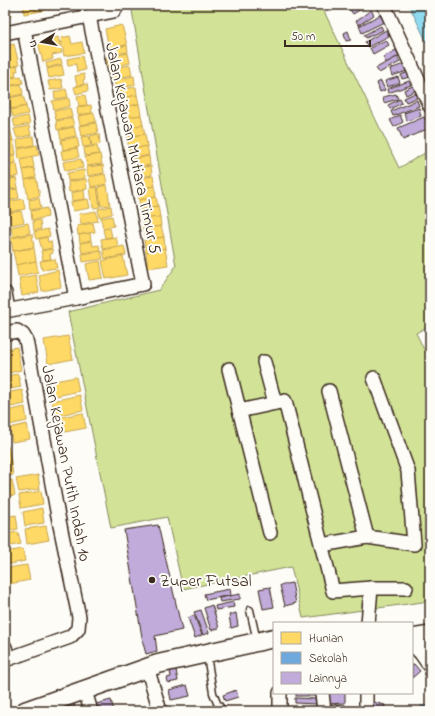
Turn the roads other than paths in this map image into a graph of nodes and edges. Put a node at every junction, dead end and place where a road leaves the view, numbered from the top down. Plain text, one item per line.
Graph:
1 (384, 5) edge
2 (116, 8) edge
3 (89, 16) junction
4 (24, 29) junction
5 (5, 33) edge
6 (430, 106) edge
7 (5, 293) edge
8 (76, 298) junction
9 (7, 310) edge
10 (5, 333) edge
11 (264, 362) dead end
12 (229, 369) dead end
13 (374, 378) dead end
14 (329, 391) dead end
15 (275, 403) junction
16 (239, 411) junction
17 (270, 532) dead end
18 (367, 537) junction
19 (322, 545) junction
20 (371, 588) junction
21 (406, 588) dead end
22 (250, 610) dead end
23 (368, 622) edge
24 (423, 636) edge
25 (266, 640) edge
26 (206, 653) junction
27 (6, 656) edge
28 (430, 662) edge
29 (148, 668) junction
30 (85, 690) junction
31 (280, 694) edge
32 (322, 694) edge
33 (366, 694) edge
34 (25, 711) edge
35 (92, 711) edge
36 (160, 711) edge
37 (223, 711) edge
38 (280, 711) edge
39 (324, 711) edge
40 (366, 711) edge

1 - 6 street
2 - 3 street
3 - 4 street
3 - 8 street, Jalan Kejawan Mutiara Timur 5
4 - 5 street
4 - 8 street
7 - 9 street
8 - 9 street
10 - 27 street, Jalan Kejawan Putih Indah 10
11 - 15 street
12 - 16 street
13 - 18 street
14 - 18 street
15 - 16 street
15 - 19 street
16 - 17 street
18 - 19 street
19 - 20 street
20 - 21 street
20 - 23 street
22 - 25 lane
24 - 28 street
25 - 26 street
26 - 29 street
26 - 37 lane
29 - 30 street
29 - 36 street
30 - 34 street
30 - 35 street
31 - 38 street
32 - 39 street
33 - 40 street

